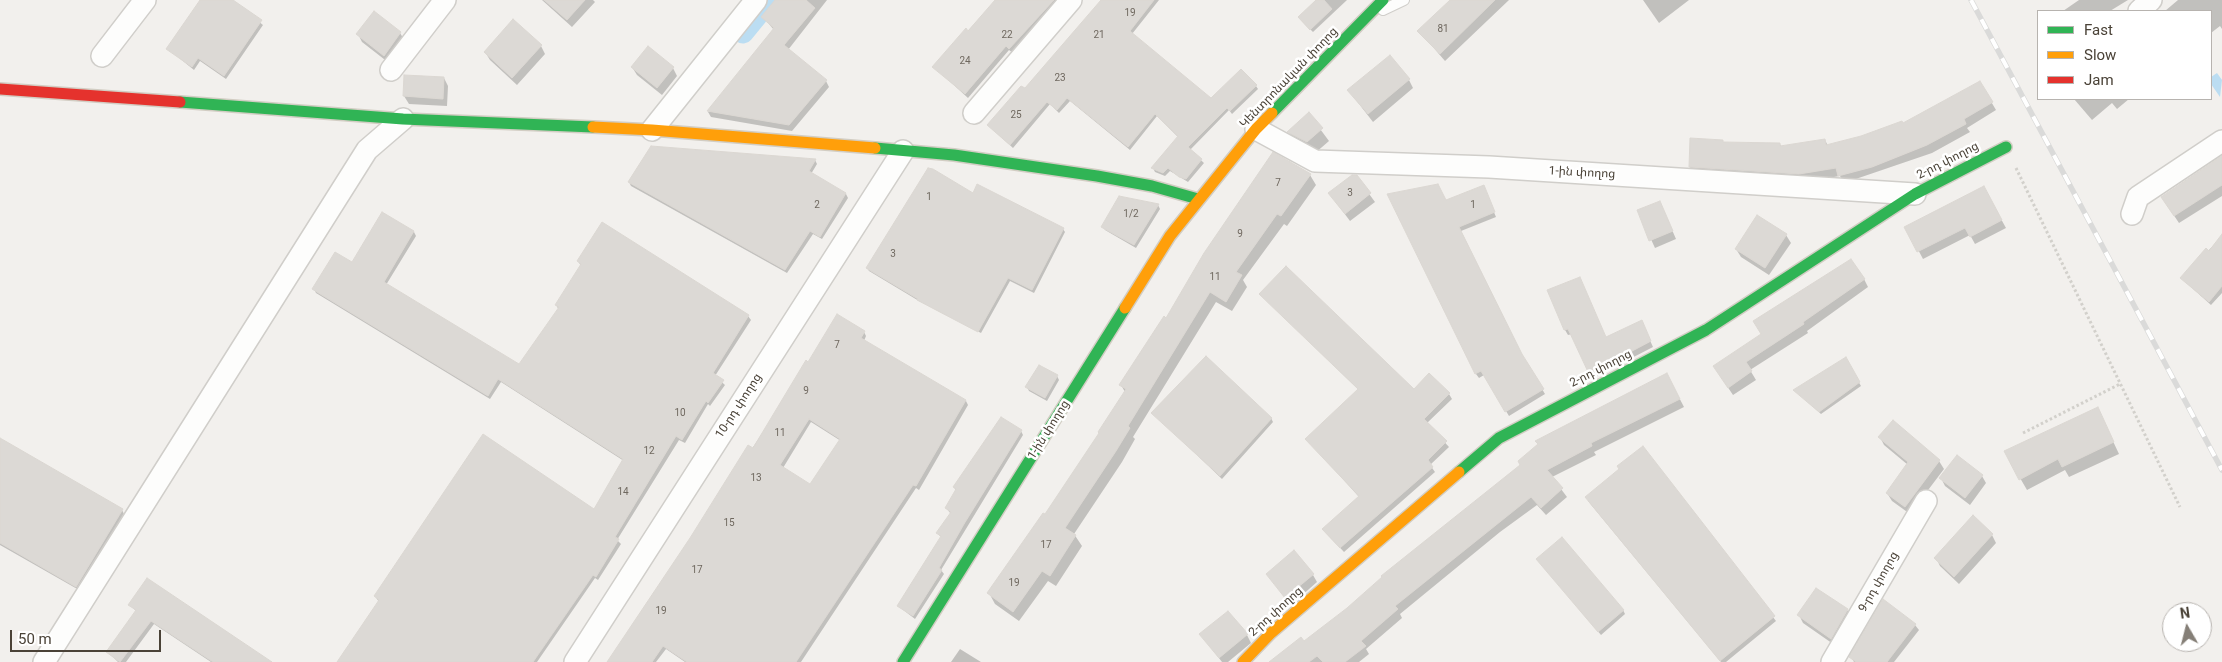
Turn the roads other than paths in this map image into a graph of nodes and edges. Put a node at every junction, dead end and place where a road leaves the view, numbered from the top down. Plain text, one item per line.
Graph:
1 (146, 0) edge
2 (445, 0) edge
3 (756, 0) edge
4 (1072, 0) edge
5 (1382, 0) edge
6 (1404, 0) edge
7 (2152, 0) edge
8 (2140, 10) edge
9 (1364, 18) junction
10 (102, 56) dead end
11 (391, 70) dead end
12 (0, 89) edge
13 (974, 113) dead end
14 (403, 118) junction
15 (1256, 129) junction
16 (652, 130) junction
17 (2222, 141) edge
18 (2006, 147) road end
19 (903, 151) junction
20 (1915, 194) junction
21 (1198, 200) junction
22 (2132, 214) dead end
23 (1926, 501) dead end
24 (44, 662) edge
25 (575, 662) edge
26 (903, 662) edge
27 (1243, 662) edge
28 (1832, 662) edge

1 - 10 street
2 - 11 street
3 - 16 street
4 - 13 street
5 - 9 street, Կենտրոնական փողոց
6 - 9 lane
7 - 8 street
9 - 15 street, Կենտրոնական փողոց
12 - 14 street
14 - 16 street
14 - 24 street
15 - 20 street, 1-ին փողոց
15 - 21 street, Կենտրոնական փողոց
16 - 19 street
17 - 22 street
18 - 20 street, 2-րդ փողոց
19 - 21 street
19 - 25 street, 10-րդ փողոց
20 - 27 street, 2-րդ փողոց
21 - 26 street, 1-ին փողոց
23 - 28 street, 9-րդ փողոց

